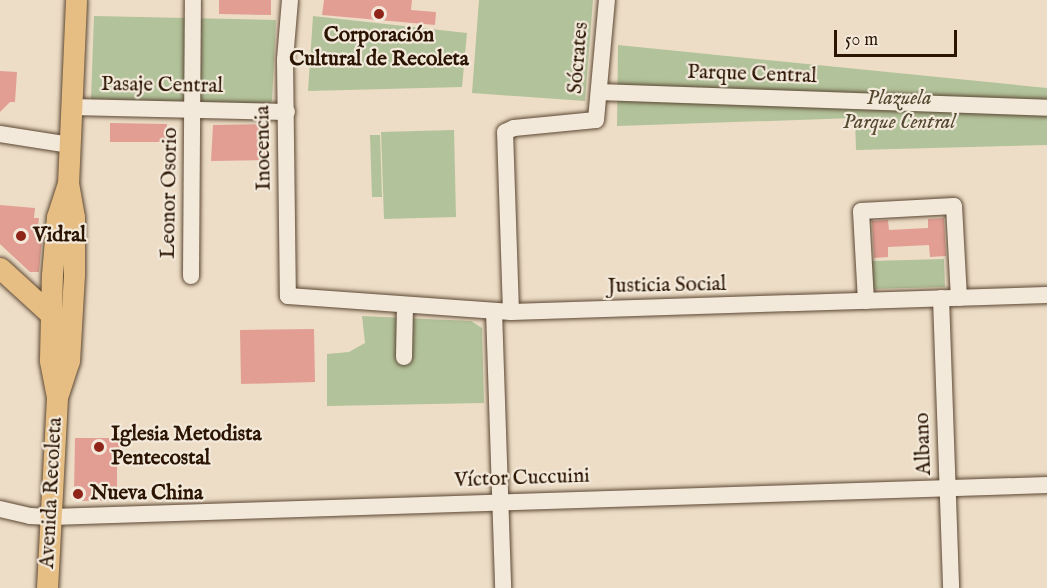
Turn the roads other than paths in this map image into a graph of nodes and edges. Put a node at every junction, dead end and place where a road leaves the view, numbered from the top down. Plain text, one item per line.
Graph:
1 (76, 0) edge
2 (193, 0) edge
3 (290, 0) edge
4 (607, 0) edge
5 (598, 92) junction
6 (71, 106) junction
7 (1047, 108) edge
8 (194, 110) junction
9 (287, 112) junction
10 (0, 134) edge
11 (70, 145) junction
12 (68, 184) junction
13 (0, 268) edge
14 (191, 276) dead end
15 (1047, 295) edge
16 (288, 296) joint
17 (941, 298) junction
18 (959, 298) junction
19 (866, 301) junction
20 (405, 305) junction
21 (494, 311) junction
22 (511, 312) junction
23 (51, 314) junction
24 (71, 333) junction
25 (404, 357) dead end
26 (57, 398) junction
27 (1047, 485) edge
28 (948, 488) junction
29 (500, 502) junction
30 (0, 509) edge
31 (51, 517) junction
32 (47, 588) edge
33 (503, 588) edge
34 (951, 588) edge

1 - 6 main road, Avenida Recoleta
2 - 8 street, Leonor Osorio
3 - 9 street, Inocencia
4 - 5 street, Sócrates
5 - 7 street, Parque Central
5 - 22 street, Sócrates
6 - 8 street, Pasaje Central
6 - 11 main road, Avenida Recoleta
8 - 9 street, Pasaje Central
8 - 14 street, Leonor Osorio
9 - 16 street, Inocencia
10 - 11 street
11 - 12 main road, Avenida Recoleta
12 - 23 main road, Avenida Recoleta
12 - 24 main road, Avenida Recoleta
13 - 23 main road
15 - 18 street, Justicia Social
16 - 20 street, Justicia Social
17 - 18 street, Justicia Social
17 - 19 street, Justicia Social
17 - 28 street, Albano
18 - 19 street
19 - 22 street, Justicia Social
20 - 21 street, Justicia Social
20 - 25 street
21 - 22 street, Justicia Social
21 - 29 street
23 - 24 main road
23 - 26 main road, Avenida Recoleta
24 - 26 main road, Avenida Recoleta
26 - 31 main road, Avenida Recoleta
27 - 28 street, Víctor Cuccuini
28 - 29 street, Víctor Cuccuini
28 - 34 street, Albano
29 - 31 street, Víctor Cuccuini
29 - 33 street
30 - 31 street, Víctor Cuccuini
31 - 32 main road, Avenida Recoleta

